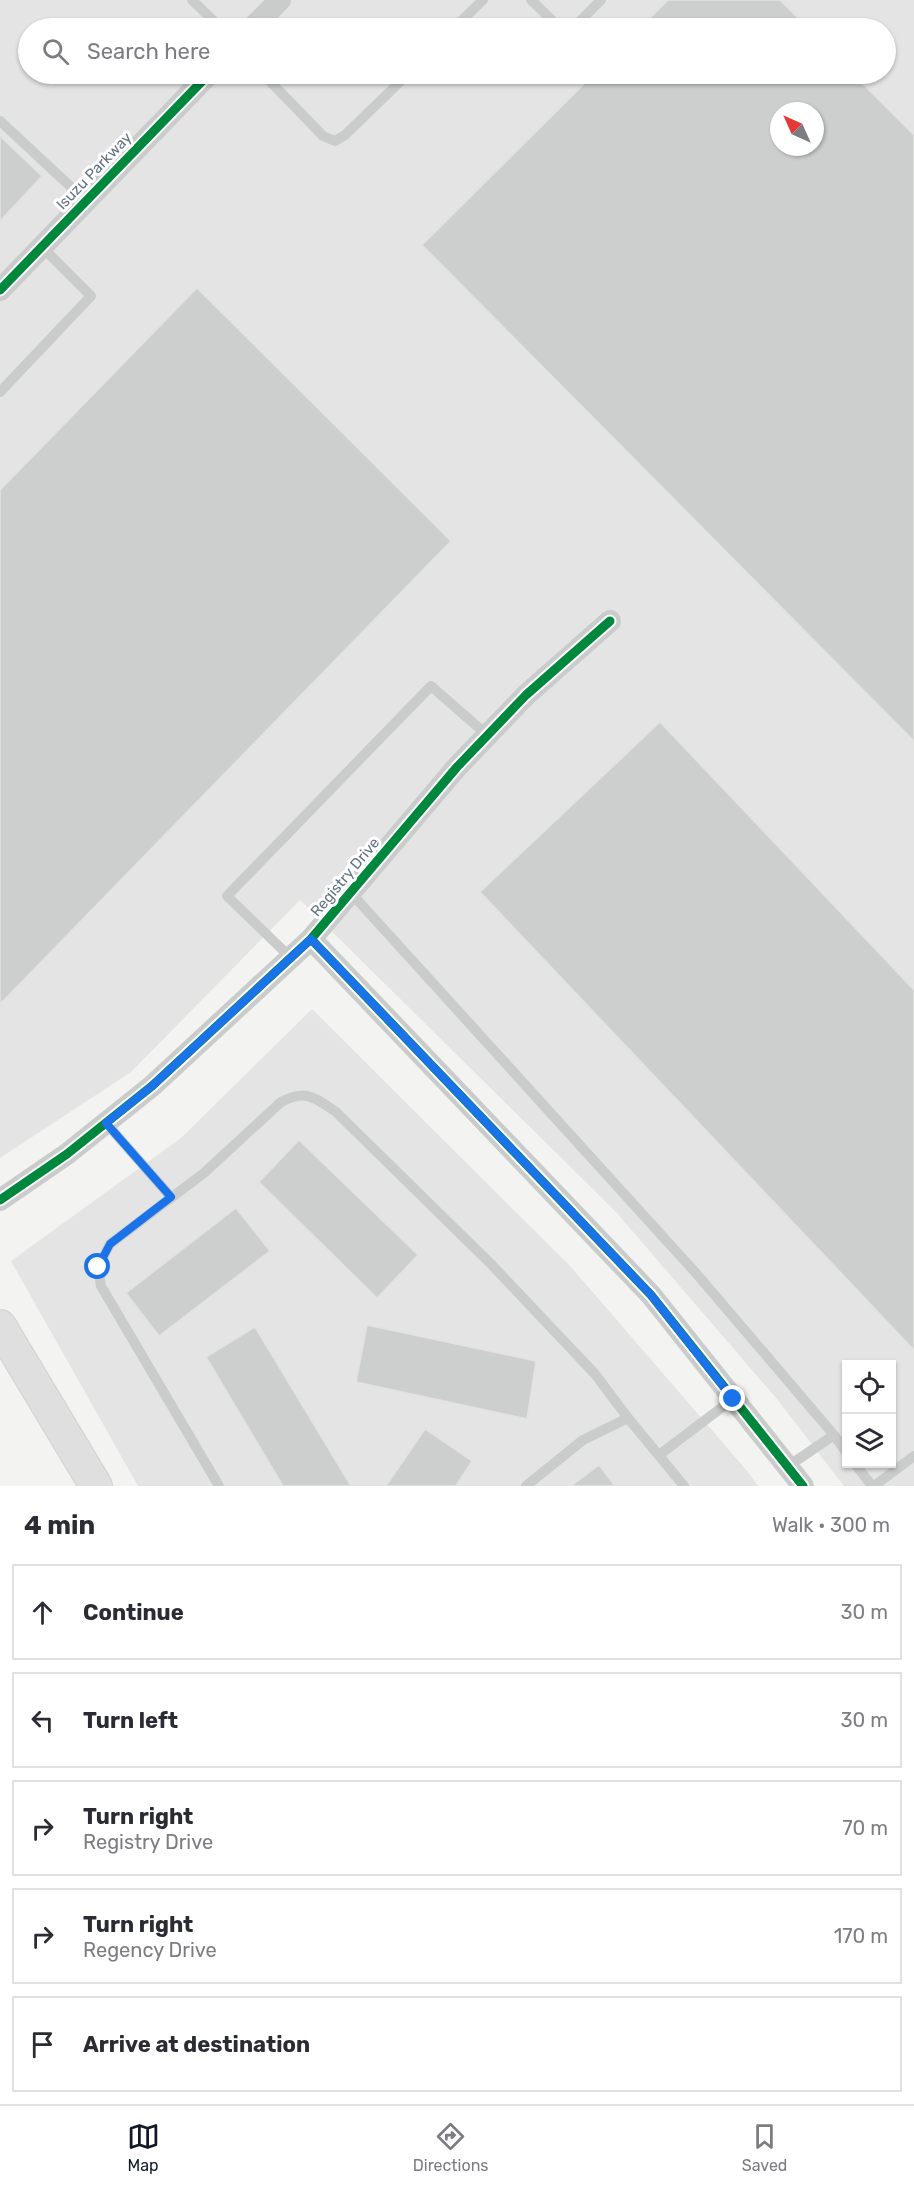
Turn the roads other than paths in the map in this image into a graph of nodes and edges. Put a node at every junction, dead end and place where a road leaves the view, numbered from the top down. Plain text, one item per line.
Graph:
1 (192, 0) edge
2 (280, 0) edge
3 (483, 0) edge
4 (531, 0) edge
5 (601, 0) edge
6 (211, 18) edge
7 (262, 18) edge
8 (464, 18) edge
9 (550, 18) edge
10 (583, 18) edge
11 (199, 84) edge
12 (273, 84) edge
13 (398, 84) edge
14 (0, 121) edge
15 (86, 201) junction
16 (42, 247) junction
17 (0, 290) edge
18 (0, 392) edge
19 (610, 621) dead end
20 (487, 735) junction
21 (351, 892) junction
22 (311, 939) junction
23 (291, 958) junction
24 (106, 1123) junction
25 (171, 1197) junction
26 (0, 1200) edge
27 (0, 1326) edge
28 (733, 1399) junction
29 (628, 1418) junction
30 (834, 1435) junction
31 (842, 1446) edge
32 (659, 1455) junction
33 (914, 1456) edge
34 (787, 1467) junction
35 (858, 1468) edge
36 (96, 1486) edge
37 (219, 1486) edge
38 (526, 1486) edge
39 (684, 1486) edge
40 (803, 1486) edge
41 (873, 1486) edge

1 - 6 lane
2 - 7 street
3 - 8 lane
4 - 9 lane
5 - 10 lane
11 - 15 street, Isuzu Parkway
12 - 13 lane
14 - 15 lane
15 - 16 street, Isuzu Parkway
16 - 17 street, Isuzu Parkway
16 - 18 lane
19 - 20 street, Registry Drive
20 - 21 street, Registry Drive
20 - 23 lane
21 - 22 street, Registry Drive
21 - 30 lane
22 - 23 street, Registry Drive
22 - 28 street
23 - 24 street, Registry Drive
24 - 25 lane
24 - 26 street, Registry Drive
25 - 29 lane
25 - 37 lane
27 - 36 main road
28 - 32 lane
28 - 34 street
29 - 32 lane
29 - 38 lane
30 - 31 lane
30 - 34 lane
32 - 39 lane
33 - 41 lane
34 - 40 street
35 - 41 lane

